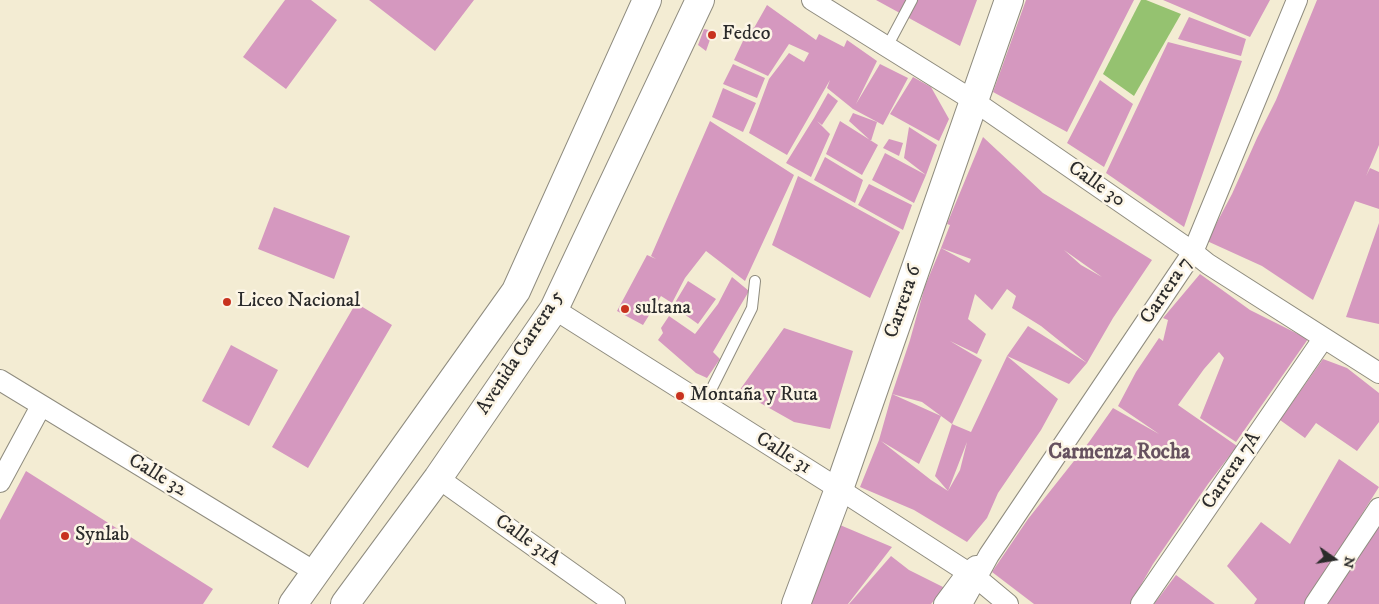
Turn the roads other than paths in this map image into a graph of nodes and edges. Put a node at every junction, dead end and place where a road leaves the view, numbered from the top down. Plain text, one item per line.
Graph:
1 (647, 0) edge
2 (700, 0) edge
3 (812, 0) edge
4 (912, 0) edge
5 (1010, 0) edge
6 (1297, 0) edge
7 (887, 47) junction
8 (974, 101) junction
9 (1193, 252) junction
10 (755, 282) dead end
11 (554, 309) junction
12 (1323, 339) junction
13 (1379, 374) edge
14 (0, 380) edge
15 (704, 404) junction
16 (41, 406) junction
17 (438, 478) junction
18 (0, 482) edge
19 (839, 488) junction
20 (1379, 508) edge
21 (315, 572) junction
22 (972, 576) junction
23 (293, 604) edge
24 (345, 604) edge
25 (615, 604) edge
26 (796, 604) edge
27 (944, 604) edge
28 (962, 604) edge
29 (1008, 604) edge
30 (1141, 604) edge
31 (1315, 604) edge

1 - 21 main road, Avenida Carrera 5
2 - 11 main road, Avenida Carrera 5
3 - 7 street, Calle 30
4 - 7 lane
5 - 8 main road, Carrera 6
6 - 9 street, Carrera 7
7 - 8 street, Calle 30
8 - 9 street, Calle 30
8 - 19 main road, Carrera 6
9 - 12 street, Calle 30
9 - 22 street, Carrera 7
10 - 15 lane
11 - 15 street, Calle 31
11 - 17 main road, Avenida Carrera 5
12 - 13 street, Calle 30
12 - 30 street, Carrera 7A
14 - 16 street, Calle 32
15 - 19 street, Calle 31
16 - 18 street
16 - 21 street, Calle 32
17 - 24 main road, Avenida Carrera 5
17 - 25 street, Calle 31A
19 - 22 street, Calle 31
19 - 26 main road, Carrera 6
20 - 31 street
21 - 23 main road, Avenida Carrera 5
22 - 27 street, Carrera 7
22 - 28 street, Carrera 7
22 - 29 street, Calle 31

